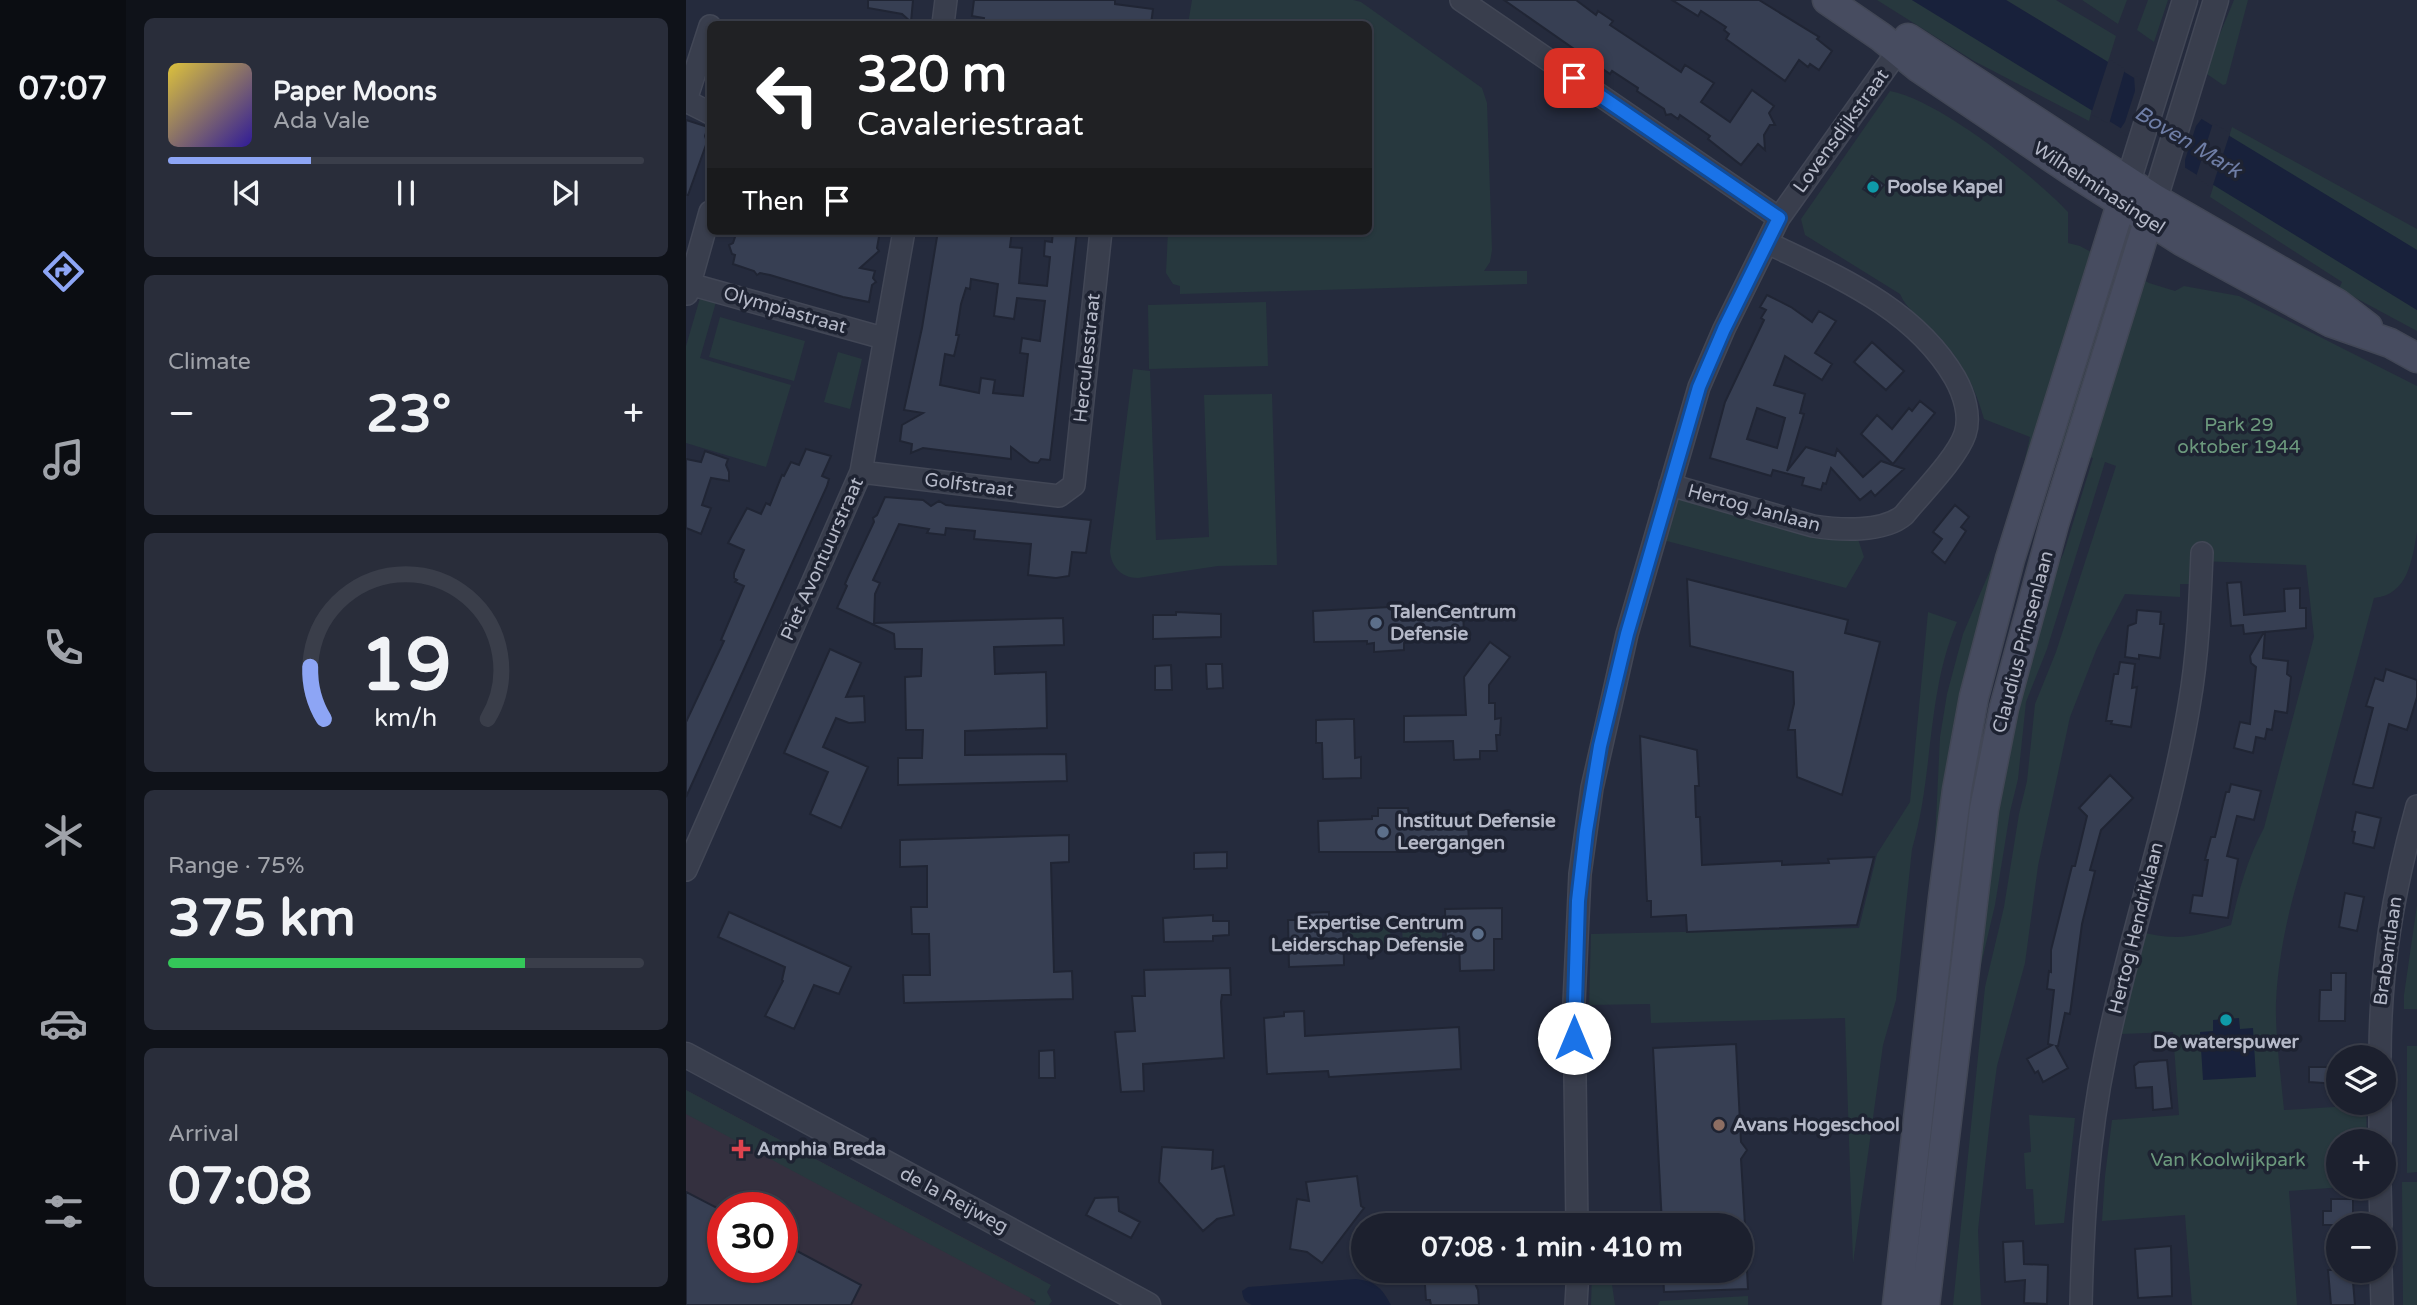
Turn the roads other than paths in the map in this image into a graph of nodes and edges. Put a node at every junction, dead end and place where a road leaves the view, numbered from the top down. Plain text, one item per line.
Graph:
1 (946, 0) edge
2 (1461, 0) edge
3 (1827, 0) edge
4 (1849, 0) edge
5 (2185, 0) edge
6 (2216, 0) edge
7 (943, 21) edge
8 (707, 46) edge
9 (1898, 51) junction
10 (686, 101) edge
11 (707, 112) edge
12 (2125, 192) junction
13 (2152, 209) junction
14 (1779, 218) junction
15 (707, 222) edge
16 (903, 235) edge
17 (1101, 235) edge
18 (1768, 243) junction
19 (687, 287) edge
20 (883, 338) junction
21 (2417, 358) edge
22 (861, 472) junction
23 (1074, 485) joint
24 (1670, 485) junction
25 (2202, 553) dead end
26 (2417, 806) edge
27 (686, 870) edge
28 (2380, 1045) edge
29 (686, 1055) edge
30 (1577, 1213) edge
31 (1577, 1283) edge
32 (2381, 1283) edge
33 (1148, 1305) edge
34 (1576, 1305) edge
35 (1897, 1305) edge
36 (1925, 1305) edge
37 (2081, 1305) edge
38 (2382, 1305) edge

1 - 7 street
2 - 14 street
3 - 9 main road, Wilhelminasingel
4 - 12 main road, Wilhelminasingel
5 - 12 street, Claudius Prinsenlaan
6 - 13 street, Claudius Prinsenlaan
8 - 10 street
9 - 12 main road, Wilhelminasingel
9 - 14 street, Lovensdijkstraat
10 - 11 street
12 - 13 main road, Wilhelminasingel
12 - 35 main road, Claudius Prinsenlaan
13 - 21 main road, Wilhelminasingel
13 - 36 main road, Claudius Prinsenlaan
14 - 18 street, Lovensdijkstraat
15 - 19 street
16 - 20 street, Piet Avontuurstraat
17 - 23 street, Herculesstraat
18 - 24 street, Lovensdijkstraat
18 - 24 street, Hertog Janlaan
19 - 20 street, Olympiastraat
20 - 22 street, Piet Avontuurstraat
22 - 23 street, Golfstraat
22 - 27 street, Piet Avontuurstraat
24 - 30 street, Lovensdijkstraat
25 - 37 street, Hertog Hendriklaan
26 - 28 street, Brabantlaan
29 - 33 street, de la Reijweg
31 - 34 street
32 - 38 street

